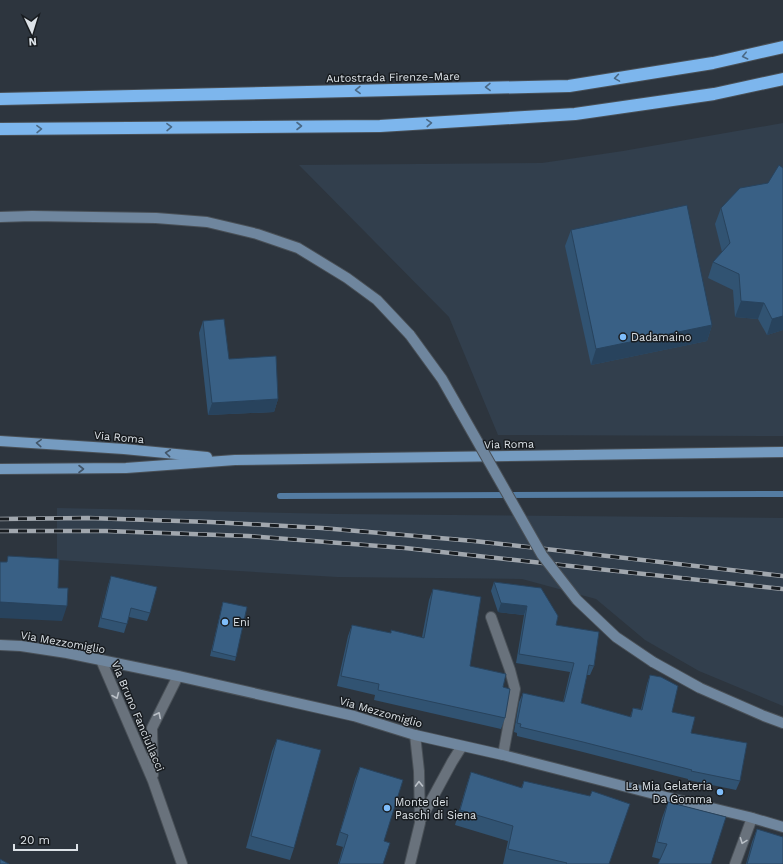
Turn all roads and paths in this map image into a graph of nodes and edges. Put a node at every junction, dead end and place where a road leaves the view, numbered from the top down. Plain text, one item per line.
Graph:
1 (783, 47) edge
2 (783, 78) edge
3 (0, 99) edge
4 (0, 129) edge
5 (0, 213) edge
6 (32, 216) junction
7 (0, 217) edge
8 (0, 441) edge
9 (783, 452) edge
10 (235, 460) junction
11 (0, 469) edge
12 (491, 617) dead end
13 (0, 645) edge
14 (101, 660) junction
15 (178, 676) junction
16 (783, 723) edge
17 (415, 735) junction
18 (462, 746) junction
19 (503, 755) junction
20 (153, 781) junction
21 (752, 818) junction
22 (420, 822) junction
23 (783, 827) edge
24 (182, 864) edge
25 (410, 864) edge
26 (735, 864) edge

1 -> 3 highway, Autostrada Firenze-Mare
4 -> 2 highway
5 - 6 main road
6 - 7 main road
6 - 16 main road, bridge
10 -> 8 main road, Via Roma
9 - 10 main road, Via Roma
11 -> 10 main road, Via Roma
12 - 19 street
13 - 14 main road, Via Mezzomiglio
14 - 15 main road, Via Mezzomiglio
14 -> 20 street, Via Bruno Fanciullacci
15 - 17 main road, Via Mezzomiglio
20 -> 15 street, Via Bruno Fanciullacci
17 - 18 main road, Via Mezzomiglio
22 -> 17 street
18 - 19 main road, Via Mezzomiglio
18 - 22 street
19 - 21 main road, Via Mezzomiglio
20 - 24 street, Via Bruno Fanciullacci
21 - 23 main road, Via Mezzomiglio
21 -> 26 street
22 - 25 street

